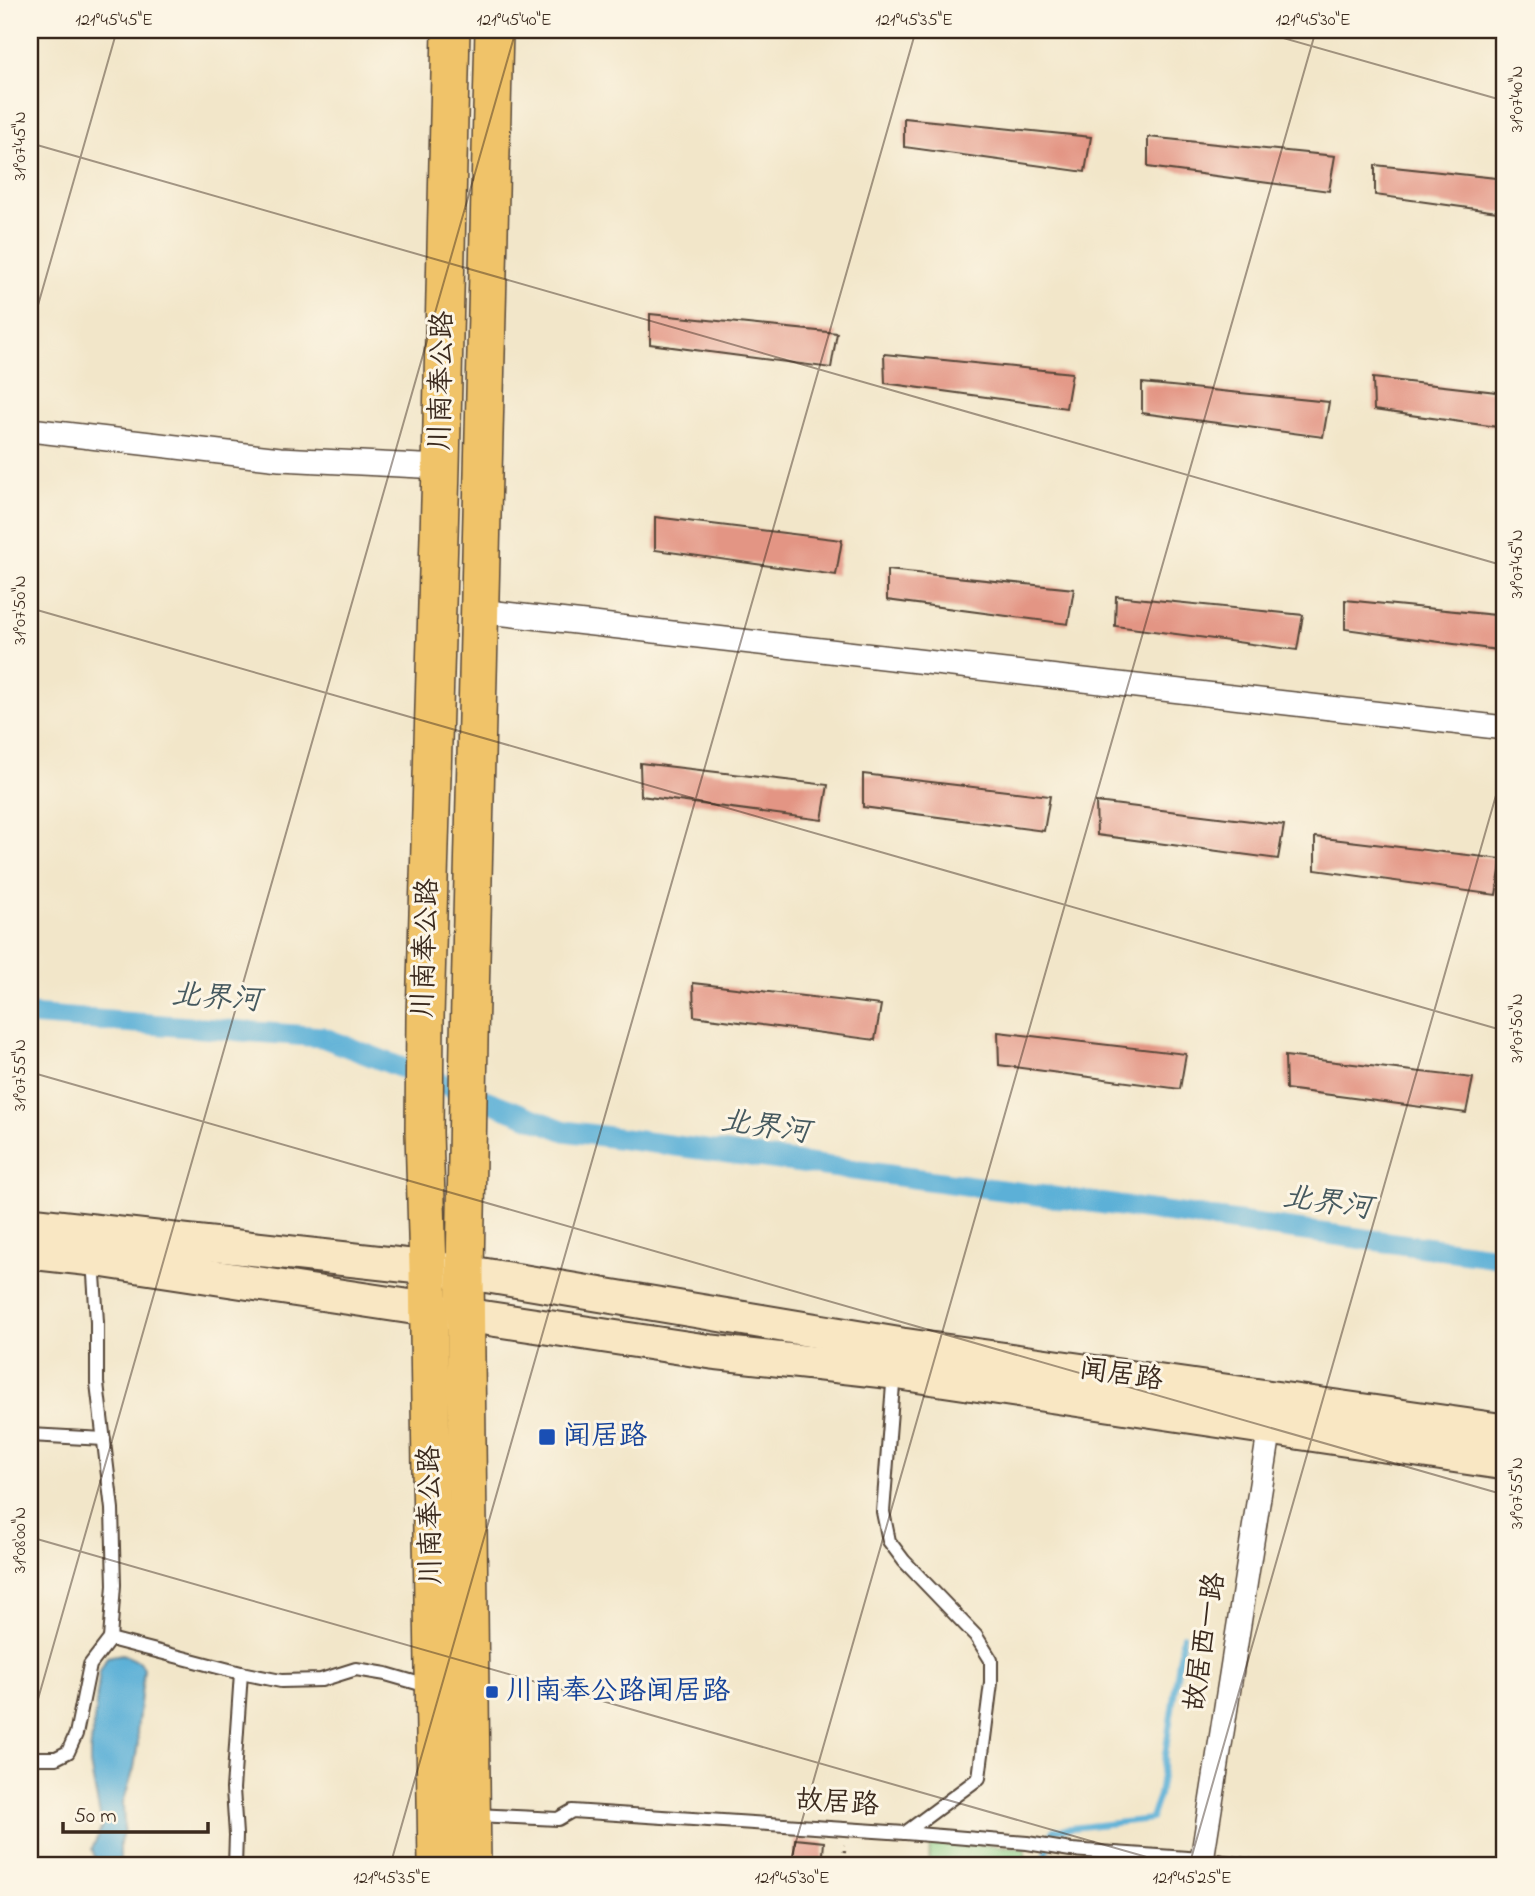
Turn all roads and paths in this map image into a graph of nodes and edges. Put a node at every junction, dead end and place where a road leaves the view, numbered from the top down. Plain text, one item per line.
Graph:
1 (451, 30) edge
2 (494, 30) edge
3 (30, 430) edge
4 (441, 467) junction
5 (479, 611) junction
6 (1505, 728) edge
7 (30, 1224) edge
8 (92, 1245) junction
9 (30, 1252) edge
10 (428, 1269) junction
11 (465, 1272) junction
12 (428, 1308) junction
13 (466, 1316) junction
14 (898, 1358) junction
15 (1270, 1427) junction
16 (1505, 1431) edge
17 (30, 1435) edge
18 (104, 1439) junction
19 (1505, 1463) edge
20 (110, 1639) junction
21 (241, 1673) junction
22 (435, 1688) junction
23 (30, 1758) edge
24 (471, 1815) junction
25 (846, 1829) junction
26 (905, 1833) junction
27 (1201, 1863) edge
28 (235, 1866) edge
29 (437, 1866) edge
30 (472, 1866) edge
31 (843, 1866) edge
32 (1251, 1866) edge

1 - 4 main road, 川南奉公路
2 - 5 main road, 川南奉公路
3 - 4 street
4 - 10 main road, 川南奉公路
5 - 6 street
5 - 11 main road, 川南奉公路
7 - 8 main road, 闻居路
8 - 9 main road
8 - 10 main road, 闻居路
8 - 12 main road
8 - 18 lane
10 - 11 main road, 闻居路
10 - 12 main road, 川南奉公路
11 - 13 main road, 川南奉公路
11 - 14 main road, 闻居路
12 - 13 main road
12 - 22 main road, 川南奉公路
13 - 14 main road
13 - 24 main road, 川南奉公路
14 - 15 main road
14 - 16 main road, 闻居路
14 - 26 lane
15 - 19 main road
15 - 27 street, 故居西一路
17 - 18 lane
18 - 20 lane
20 - 21 lane
20 - 23 lane
21 - 22 lane
21 - 28 lane
22 - 29 main road, 川南奉公路
24 - 25 lane, 故居路
24 - 30 main road, 川南奉公路
25 - 26 lane, 故居路
25 - 31 path
26 - 27 lane, 故居路
27 - 32 lane, 故居路

